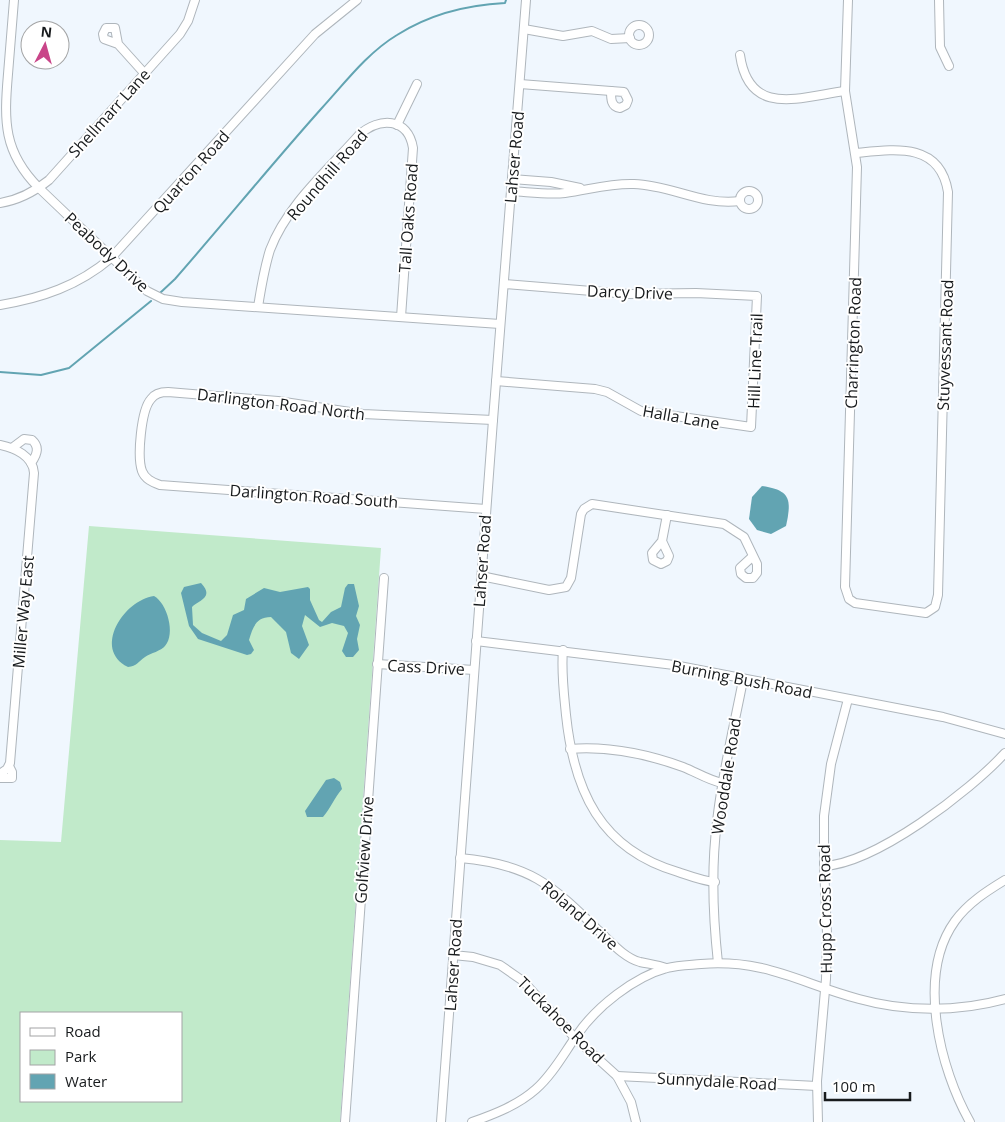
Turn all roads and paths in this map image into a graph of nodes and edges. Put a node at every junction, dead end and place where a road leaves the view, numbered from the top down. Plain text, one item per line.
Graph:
1 (14, 0) edge
2 (195, 0) edge
3 (357, 0) edge
4 (526, 0) edge
5 (848, 0) edge
6 (940, 0) edge
7 (524, 29) junction
8 (630, 38) dead end
9 (118, 44) dead end
10 (740, 55) dead end
11 (949, 66) dead end
12 (145, 74) junction
13 (417, 84) dead end
14 (520, 84) junction
15 (611, 91) dead end
16 (845, 91) junction
17 (397, 125) junction
18 (857, 153) junction
19 (512, 179) junction
20 (39, 188) junction
21 (582, 188) junction
22 (511, 191) junction
23 (740, 201) dead end
24 (0, 203) edge
25 (111, 258) junction
26 (504, 284) junction
27 (757, 296) joint
28 (0, 305) edge
29 (258, 307) junction
30 (401, 317) junction
31 (500, 324) junction
32 (496, 381) junction
33 (493, 420) junction
34 (752, 427) joint
35 (0, 446) edge
36 (12, 448) junction
37 (32, 463) junction
38 (145, 476) joint
39 (486, 509) junction
40 (667, 515) junction
41 (662, 541) dead end
42 (752, 557) dead end
43 (481, 576) junction
44 (384, 578) dead end
45 (933, 610) joint
46 (476, 641) junction
47 (563, 650) junction
48 (377, 664) junction
49 (474, 670) junction
50 (743, 680) junction
51 (848, 699) junction
52 (1005, 734) edge
53 (570, 749) junction
54 (1005, 753) edge
55 (3, 772) edge
56 (722, 783) junction
57 (460, 858) junction
58 (824, 866) junction
59 (1005, 880) edge
60 (715, 882) junction
61 (453, 955) junction
62 (640, 962) junction
63 (718, 963) junction
64 (666, 968) junction
65 (641, 979) junction
66 (825, 987) junction
67 (1005, 999) edge
68 (936, 1008) junction
69 (575, 1038) junction
70 (617, 1076) junction
71 (817, 1086) junction
72 (345, 1122) edge
73 (441, 1122) edge
74 (472, 1122) edge
75 (636, 1122) edge
76 (818, 1122) edge
77 (970, 1122) edge

1 - 20 street, Peabody Drive
2 - 12 street, Shellmarr Lane
3 - 25 street, Quarton Road
4 - 7 street, Lahser Road
5 - 16 street, Charrington Road
6 - 11 street
7 - 8 street
7 - 14 street, Lahser Road
9 - 12 street
10 - 16 street
12 - 20 street, Shellmarr Lane
13 - 17 street
14 - 15 street
14 - 19 street, Lahser Road
16 - 18 street, Charrington Road
17 - 29 street, Roundhill Road
17 - 30 street, Tall Oaks Road
18 - 45 street, Stuyvessant Road
18 - 45 street, Charrington Road
19 - 21 street
19 - 22 street, Lahser Road
20 - 24 street, Shellmarr Lane
20 - 25 street, Peabody Drive
21 - 22 street
21 - 23 street
22 - 26 street, Lahser Road
25 - 28 street, Quarton Road
25 - 29 street, Peabody Drive
26 - 27 street, Darcy Drive
26 - 31 street, Lahser Road
27 - 34 street, Hill Line Trail
29 - 30 street, Peabody Drive
30 - 31 street, Peabody Drive
31 - 32 street, Lahser Road
32 - 33 street, Lahser Road
32 - 34 street, Halla Lane
33 - 38 street, Darlington Road North
33 - 39 street, Lahser Road
35 - 36 street
36 - 37 street
36 - 37 street, Miller Way East
37 - 55 street, Miller Way East
38 - 39 street, Darlington Road South
39 - 43 street, Lahser Road
40 - 41 street
40 - 42 street
40 - 43 street
43 - 46 street, Lahser Road
44 - 48 street, Golfview Drive
46 - 47 street, Burning Bush Road
46 - 49 street, Lahser Road
47 - 50 street, Burning Bush Road
47 - 53 street
48 - 49 street, Cass Drive
48 - 72 street, Golfview Drive
49 - 57 street, Lahser Road
50 - 51 street, Burning Bush Road
50 - 56 street, Wooddale Road
51 - 52 street, Burning Bush Road
51 - 58 street, Hupp Cross Road
53 - 56 street
53 - 60 street
54 - 58 street
56 - 60 street, Wooddale Road
57 - 61 street, Lahser Road
57 - 62 street, Roland Drive
58 - 66 street, Hupp Cross Road
59 - 68 street
60 - 63 street, Wooddale Road
61 - 69 street, Tuckahoe Road
61 - 73 street, Lahser Road
62 - 64 street, Roland Drive
62 - 65 street
63 - 64 street
63 - 66 street
64 - 65 street
65 - 69 street
66 - 68 street
66 - 71 street, Hupp Cross Road
67 - 68 street
68 - 77 street
69 - 70 street, Tuckahoe Road
69 - 74 street
70 - 71 street, Sunnydale Road
70 - 75 street, Tuckahoe Road
71 - 76 street, Hupp Cross Road

